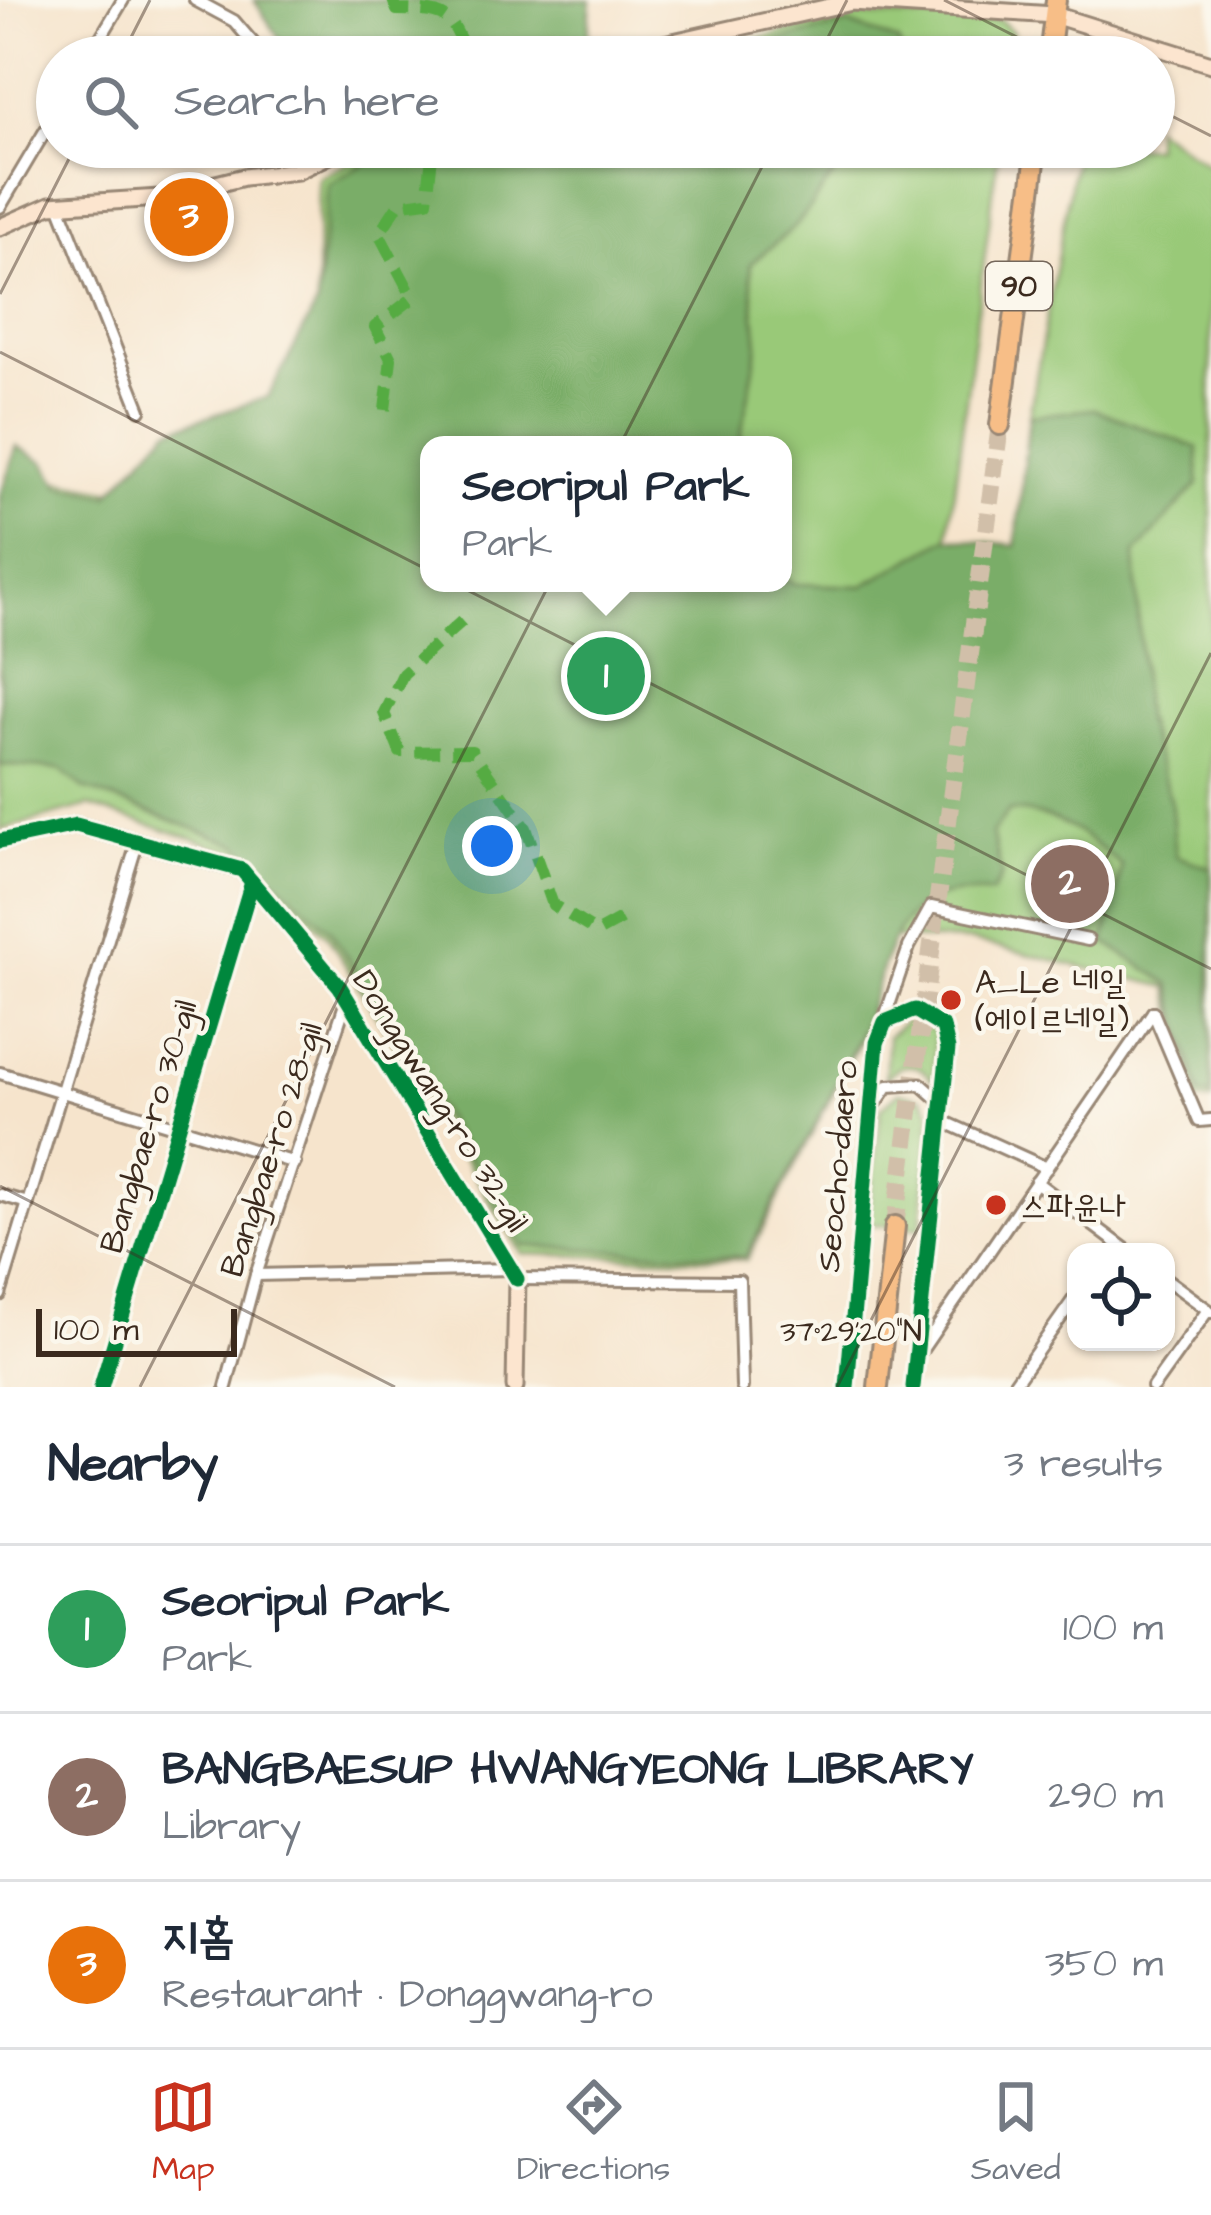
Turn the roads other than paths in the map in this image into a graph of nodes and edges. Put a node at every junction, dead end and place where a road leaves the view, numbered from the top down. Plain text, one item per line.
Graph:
1 (123, 0) edge
2 (195, 0) edge
3 (1055, 8) edge
4 (102, 36) edge
5 (247, 36) edge
6 (700, 36) edge
7 (1133, 36) edge
8 (1175, 51) edge
9 (1211, 64) edge
10 (36, 146) edge
11 (304, 168) edge
12 (1034, 168) edge
13 (59, 205) junction
14 (0, 207) edge
15 (0, 227) edge
16 (140, 410) dead end
17 (1000, 425) tunnel mouth
18 (139, 840) junction
19 (0, 841) edge
20 (252, 882) junction
21 (1088, 940) dead end
22 (347, 998) junction
23 (880, 1032) junction
24 (0, 1073) edge
25 (62, 1092) junction
26 (872, 1114) junction
27 (943, 1120) junction
28 (1211, 1120) edge
29 (177, 1128) junction
30 (296, 1163) junction
31 (1047, 1168) junction
32 (1036, 1182) junction
33 (0, 1195) edge
34 (28, 1203) junction
35 (895, 1226) tunnel mouth
36 (1107, 1243) edge
37 (514, 1274) junction
38 (256, 1275) junction
39 (1175, 1286) edge
40 (0, 1294) edge
41 (1067, 1309) edge
42 (1210, 1311) edge
43 (918, 1356) junction
44 (101, 1387) edge
45 (226, 1387) edge
46 (515, 1387) edge
47 (742, 1387) edge
48 (848, 1387) edge
49 (878, 1387) edge
50 (914, 1387) edge
51 (1012, 1387) edge
52 (1153, 1387) edge

1 - 4 street
2 - 5 street
3 - 6 street
3 - 7 street
8 - 9 street
10 - 14 street
11 - 13 street
12 - 17 main road, 90
13 - 15 street
13 - 16 street
18 - 19 street, Donggwang-ro 32-gil
18 - 20 street, Donggwang-ro 32-gil
18 - 25 street
20 - 22 street, Donggwang-ro 32-gil
20 - 29 street, Bangbae-ro 30-gil
21 - 23 street
22 - 30 street, Bangbae-ro 28-gil
22 - 37 street, Donggwang-ro 32-gil
23 - 26 street, Seocho-daero
23 - 27 street, Seocho-daero
24 - 25 street
25 - 29 street
25 - 34 street
26 - 27 street, Seocho-daero
26 - 48 street, Seocho-daero
27 - 31 street, Seocho-daero
27 - 43 street, Seocho-daero
28 - 31 street
29 - 30 street
29 - 44 street, Bangbae-ro 30-gil
30 - 38 street, Bangbae-ro 28-gil
31 - 32 street
32 - 36 street
32 - 43 street
33 - 34 street
34 - 40 street
35 - 49 main road, Seocho-daero
37 - 38 street
37 - 46 street
37 - 47 street
38 - 45 street, Bangbae-ro 28-gil
39 - 42 street
41 - 51 street
42 - 52 street
43 - 50 street, Seocho-daero

